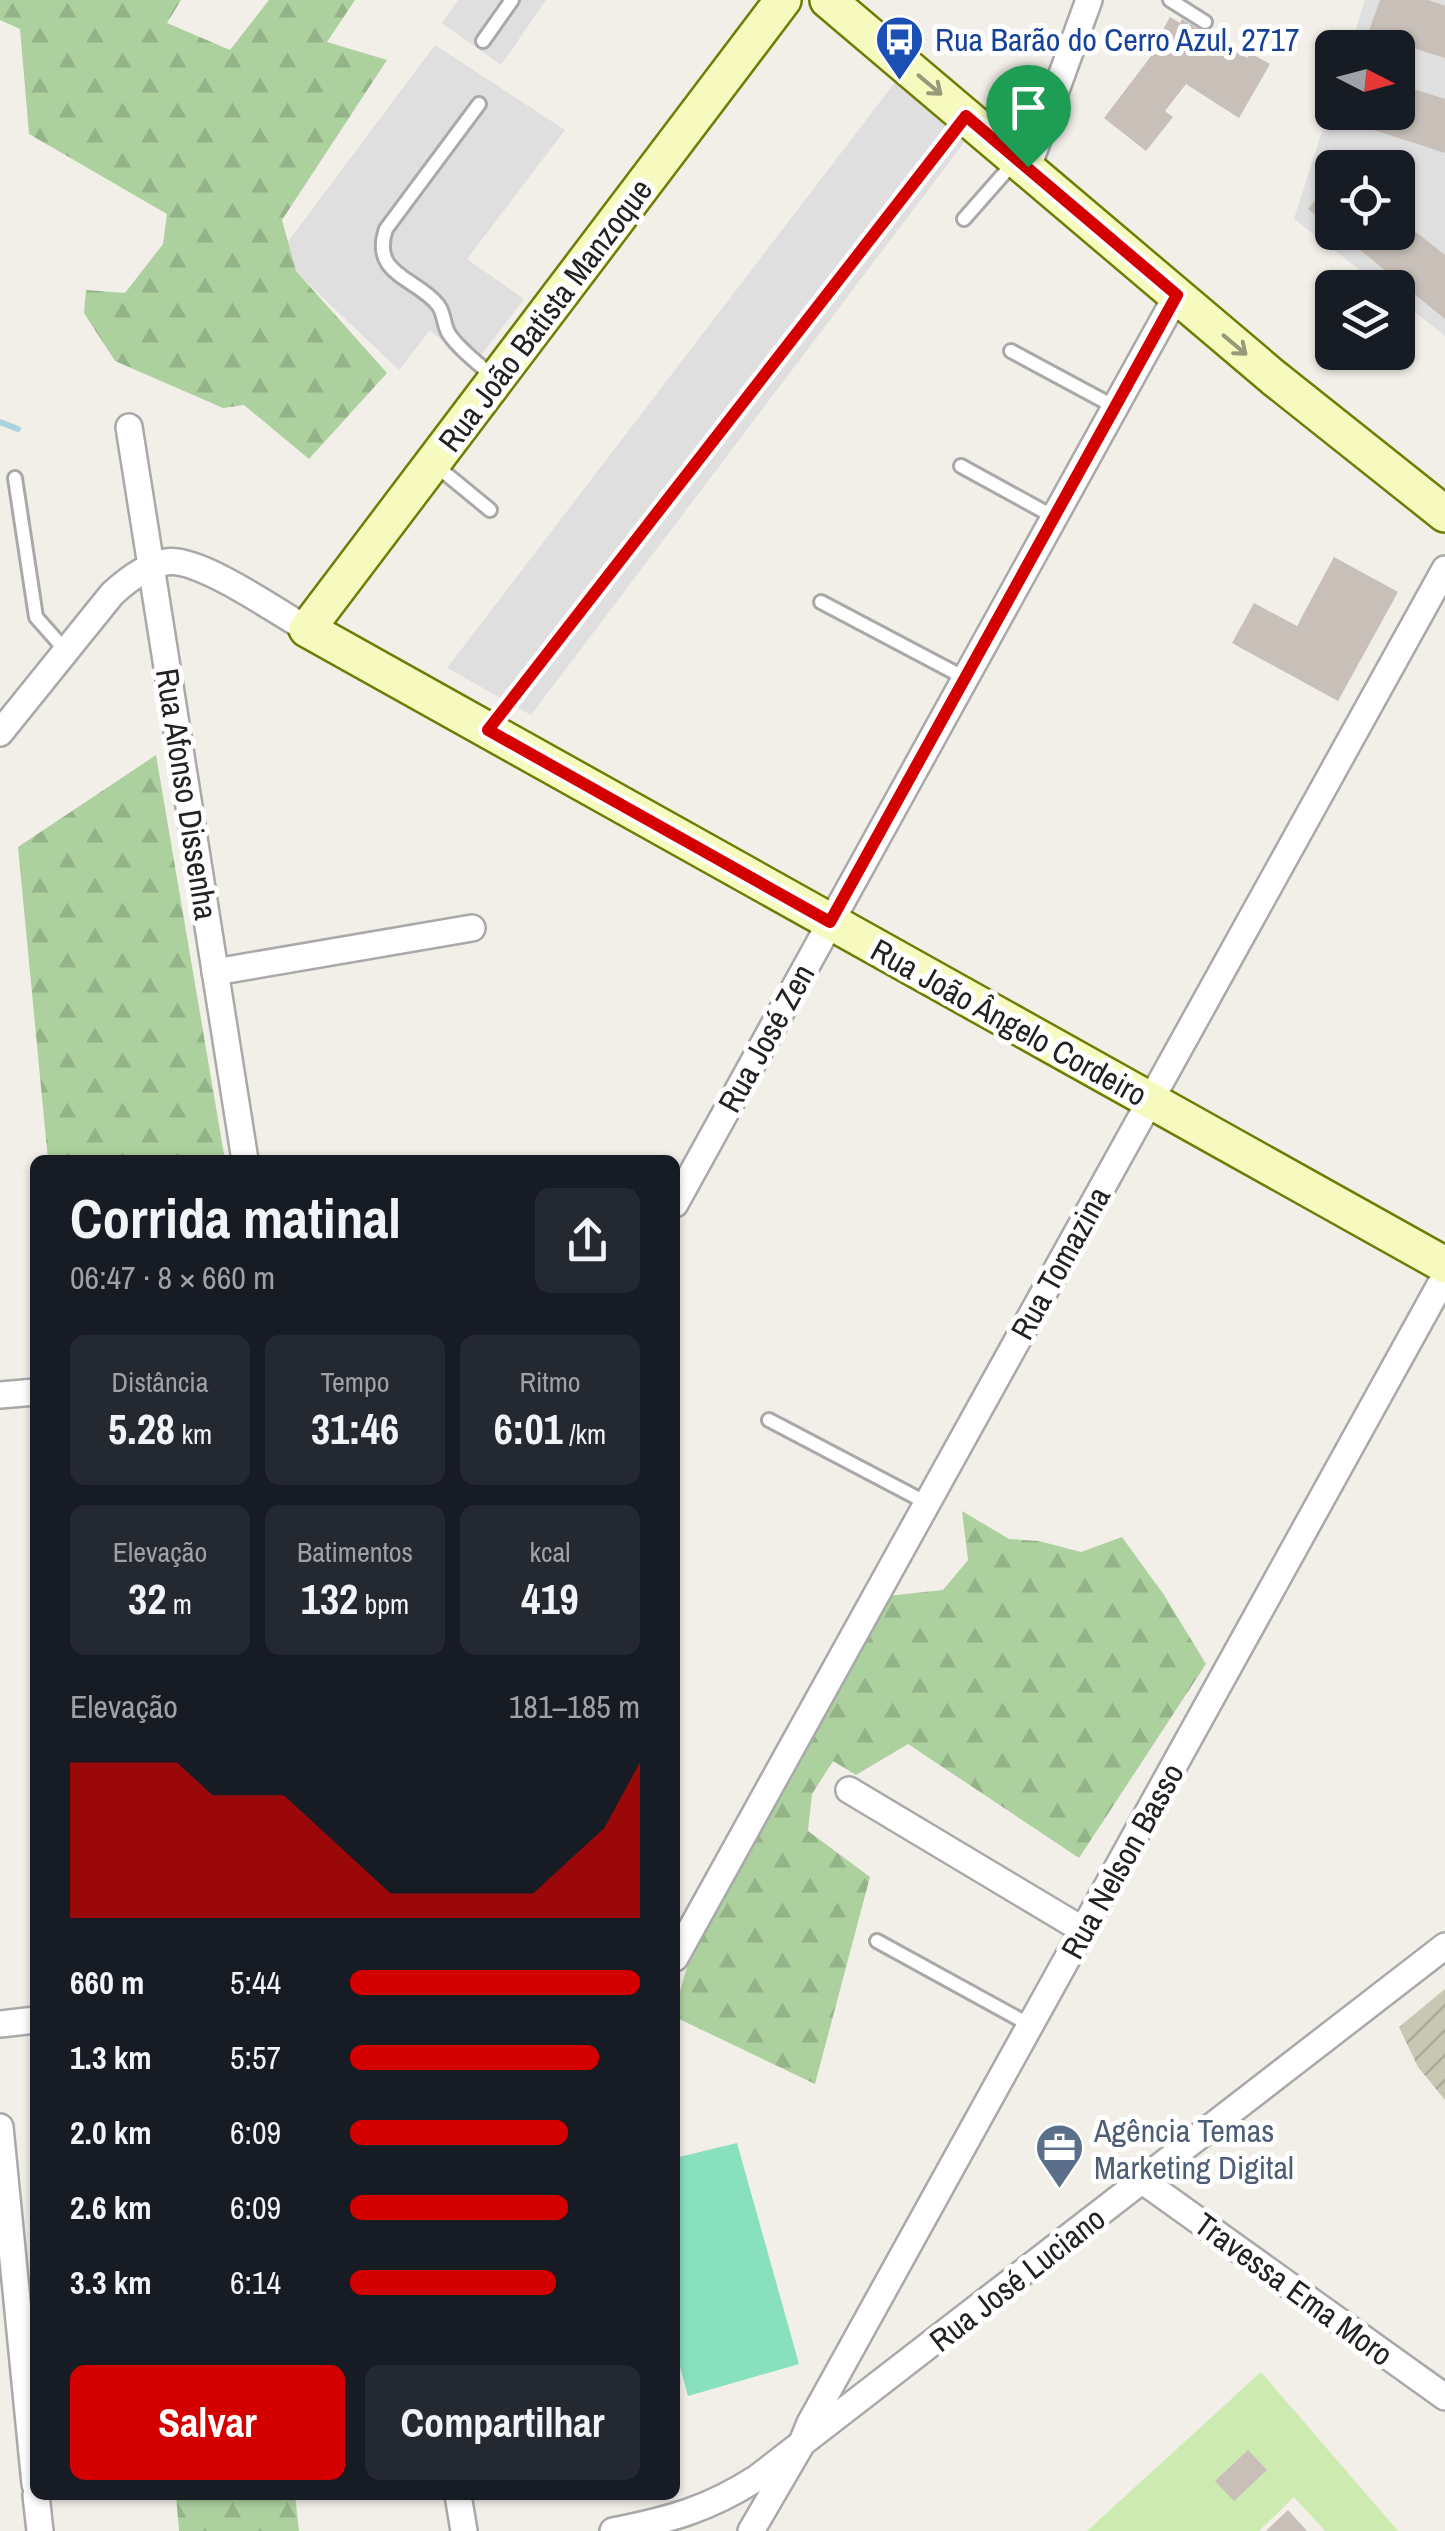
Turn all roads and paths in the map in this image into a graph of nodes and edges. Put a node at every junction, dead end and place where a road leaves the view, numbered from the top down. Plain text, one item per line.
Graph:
1 (512, 0) edge
2 (783, 0) edge
3 (828, 0) edge
4 (1089, 0) edge
5 (1170, 0) edge
6 (1206, 22) dead end
7 (483, 42) dead end
8 (479, 104) dead end
9 (966, 116) junction
10 (1023, 162) junction
11 (964, 220) dead end
12 (1177, 295) junction
13 (1011, 351) dead end
14 (496, 380) junction
15 (1115, 408) junction
16 (129, 427) dead end
17 (433, 463) junction
18 (960, 466) dead end
19 (15, 478) dead end
20 (490, 510) dead end
21 (1445, 514) edge
22 (1054, 518) junction
23 (150, 567) junction
24 (1445, 569) edge
25 (821, 602) dead end
26 (307, 630) junction
27 (66, 651) junction
28 (965, 678) junction
29 (488, 730) junction
30 (0, 733) edge
31 (830, 922) junction
32 (472, 928) dead end
33 (215, 972) junction
34 (1150, 1100) junction
35 (244, 1155) edge
36 (680, 1195) edge
37 (1445, 1265) edge
38 (1445, 1276) edge
39 (30, 1392) edge
40 (0, 1395) edge
41 (769, 1420) dead end
42 (927, 1503) junction
43 (849, 1790) dead end
44 (1083, 1930) junction
45 (877, 1941) dead end
46 (1445, 1946) edge
47 (680, 1949) edge
48 (30, 2021) edge
49 (0, 2024) edge
50 (1030, 2025) junction
51 (0, 2127) edge
52 (1143, 2181) junction
53 (1445, 2396) edge
54 (30, 2433) edge
55 (800, 2447) junction
56 (37, 2500) edge
57 (459, 2500) edge
58 (40, 2531) edge
59 (464, 2531) edge
60 (613, 2531) edge
61 (751, 2531) edge

1 - 7 lane
2 - 14 street, Rua João Batista Manzoque
3 -> 9 street
4 - 10 street
5 - 6 lane
8 - 14 lane
9 - 10 street
9 - 29 lane
10 - 11 lane
10 - 12 street
12 - 15 street, Rua José Zen
12 -> 21 street
13 - 15 lane
14 - 17 street, Rua João Batista Manzoque
15 - 22 street, Rua José Zen
16 - 23 street, Rua Afonso Dissenha
17 - 20 lane
17 - 26 street, Rua João Batista Manzoque
18 - 22 lane
19 - 27 lane
22 - 28 street, Rua José Zen
23 - 26 street, Rua João Ângelo Cordeiro
23 - 27 street
23 - 33 street, Rua Afonso Dissenha
24 - 34 street, Rua Tomazina
25 - 28 lane
26 - 29 street, Rua João Ângelo Cordeiro
27 - 30 street
28 - 31 street, Rua José Zen
29 - 31 street, Rua João Ângelo Cordeiro
31 - 34 street, Rua João Ângelo Cordeiro
31 - 36 street, Rua José Zen
32 - 33 street
33 - 35 street, Rua Afonso Dissenha
34 - 37 street, Rua João Ângelo Cordeiro
34 - 42 street, Rua Tomazina
38 - 44 street, Rua Nelson Basso
39 - 40 street
41 - 42 lane
42 - 47 street, Rua Tomazina
43 - 44 street
44 - 50 street, Rua Nelson Basso
45 - 50 lane
46 - 52 street, Rua José Luciano
48 - 49 street
50 - 55 street, Rua Nelson Basso
51 - 54 street
52 - 53 street, Travessa Ema Moro
52 - 55 street, Rua José Luciano
55 - 60 street, Rua José Luciano
55 - 61 street, Rua Nelson Basso
56 - 58 street
57 - 59 street

